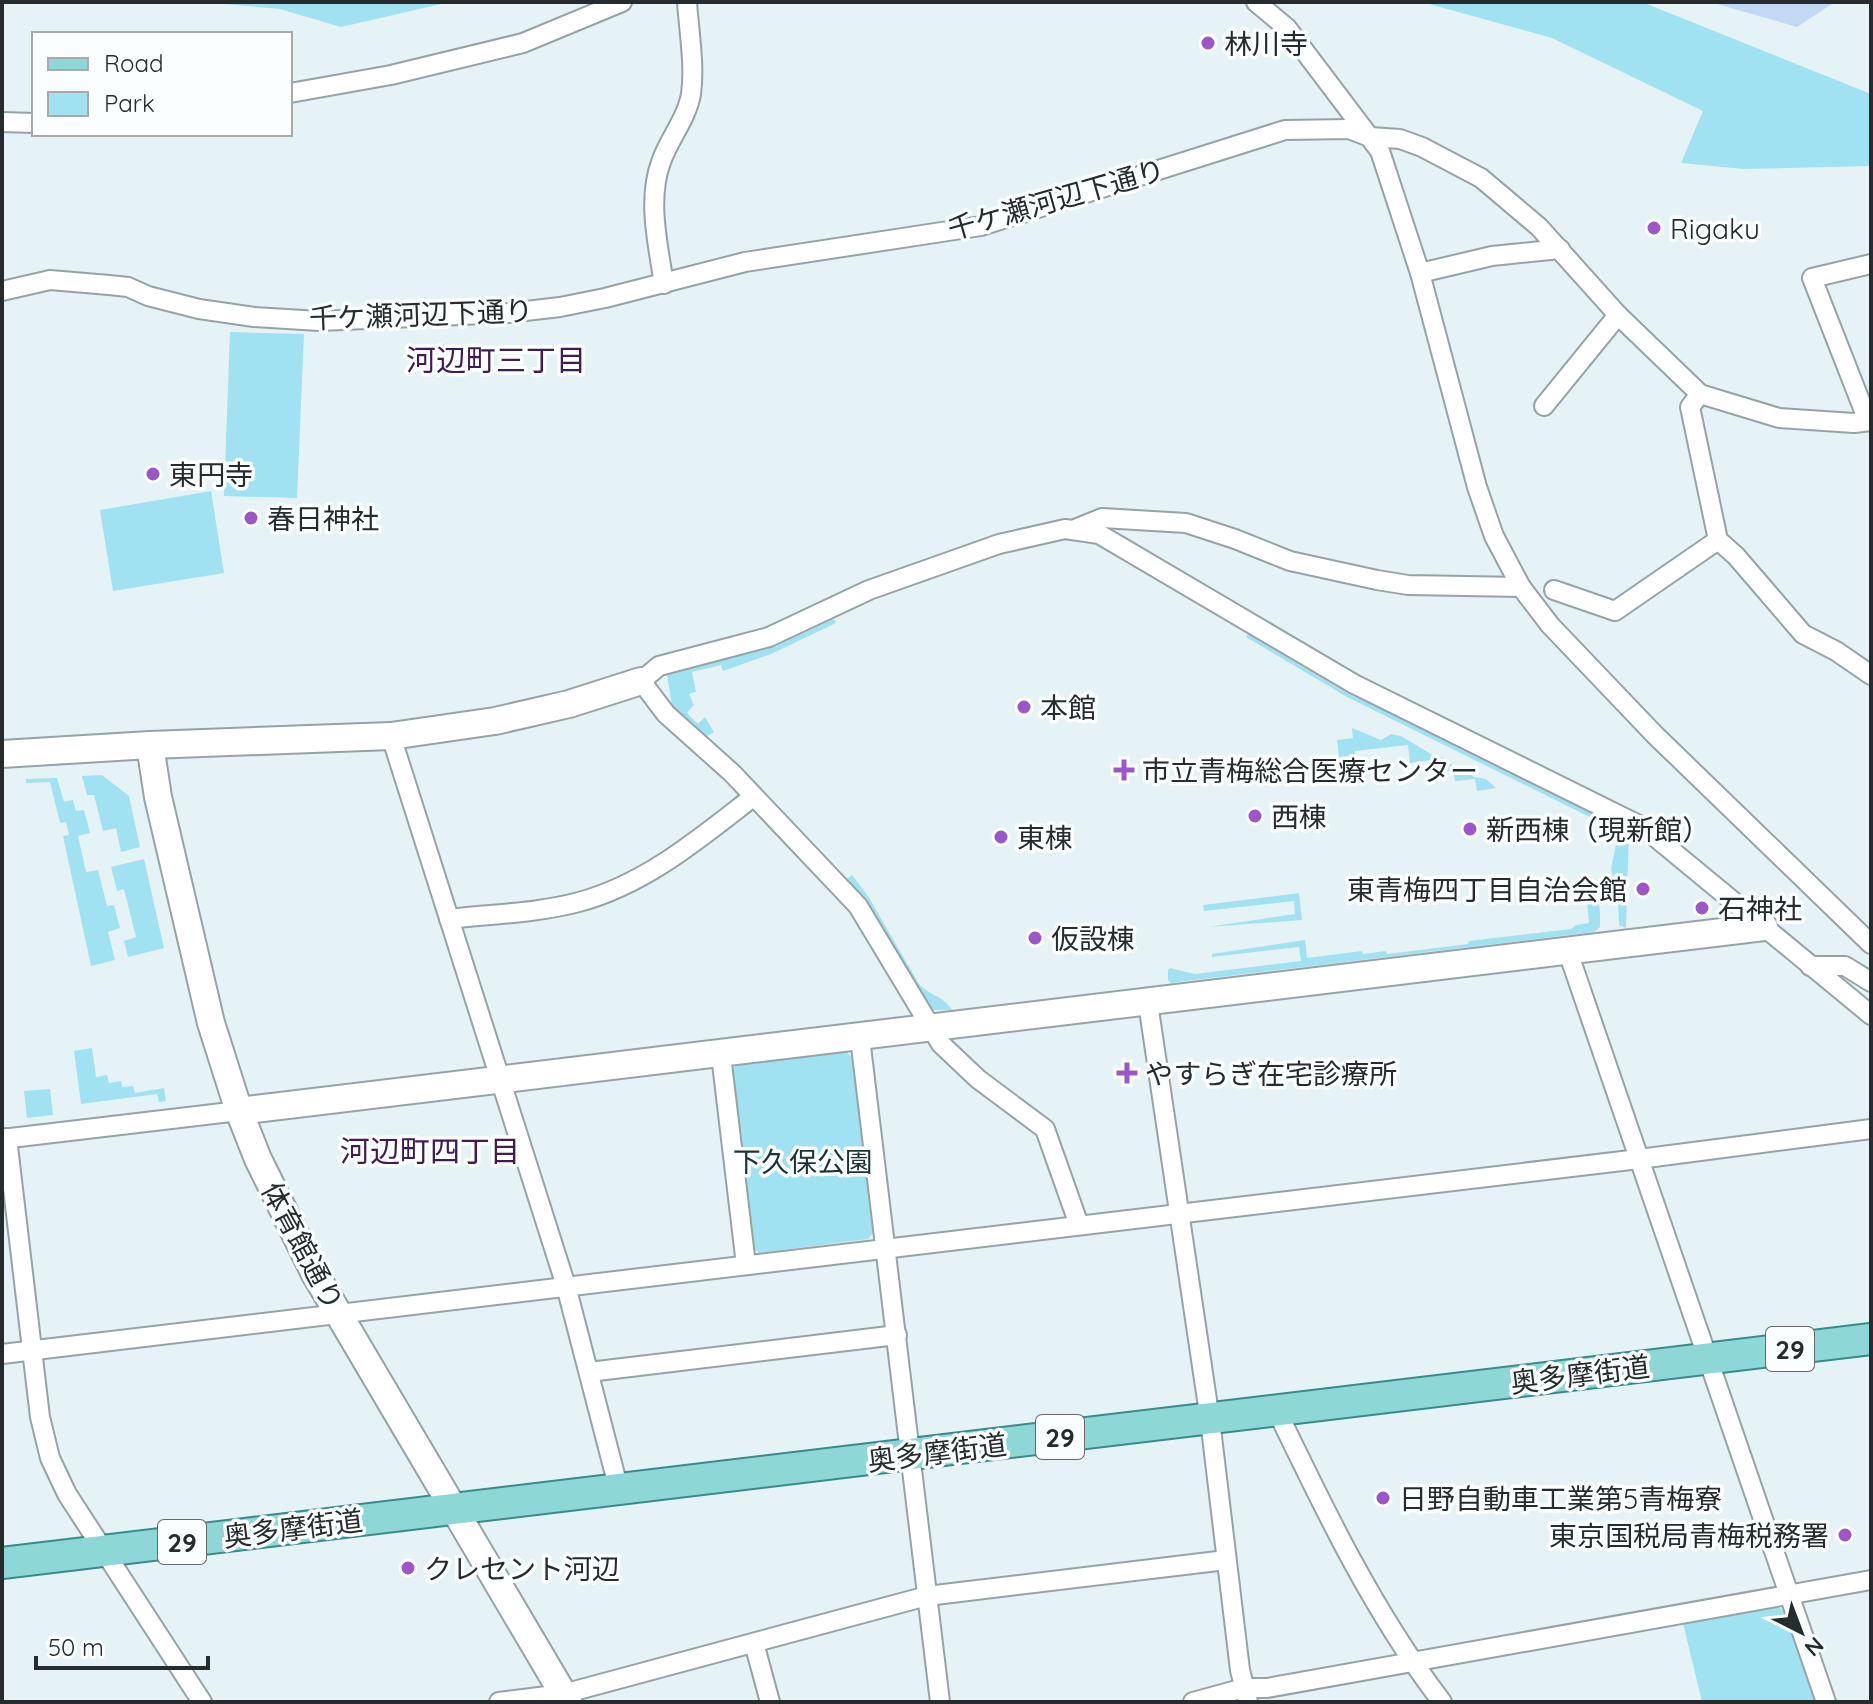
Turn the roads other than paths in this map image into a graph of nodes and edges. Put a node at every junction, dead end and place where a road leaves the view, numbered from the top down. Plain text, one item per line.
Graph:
1 (622, 2) edge
2 (687, 2) edge
3 (1256, 2) edge
4 (292, 93) edge
5 (2, 122) edge
6 (32, 123) edge
7 (1370, 137) junction
8 (1560, 249) junction
9 (1871, 264) edge
10 (1420, 273) junction
11 (664, 284) junction
12 (2, 291) edge
13 (1618, 315) junction
14 (1700, 394) junction
15 (1544, 406) dead end
16 (1870, 421) edge
17 (1075, 529) junction
18 (1718, 540) junction
19 (1521, 587) junction
20 (1554, 590) dead end
21 (1871, 675) edge
22 (641, 681) junction
23 (391, 736) junction
24 (150, 745) junction
25 (2, 754) edge
26 (753, 797) junction
27 (449, 919) junction
28 (1764, 927) junction
29 (1871, 944) edge
30 (1568, 952) junction
31 (1810, 966) junction
32 (1871, 982) edge
33 (1148, 1003) junction
34 (1871, 1015) edge
35 (931, 1029) junction
36 (860, 1038) junction
37 (721, 1055) junction
38 (500, 1080) junction
39 (239, 1111) junction
40 (1871, 1129) edge
41 (4, 1138) edge
42 (1639, 1159) junction
43 (1179, 1213) junction
44 (1079, 1225) junction
45 (886, 1247) junction
46 (746, 1265) junction
47 (566, 1286) junction
48 (338, 1314) junction
49 (897, 1335) junction
50 (1871, 1339) edge
51 (32, 1350) junction
52 (2, 1354) edge
53 (1710, 1359) junction
54 (589, 1372) junction
55 (1277, 1411) junction
56 (1210, 1420) junction
57 (911, 1455) junction
58 (619, 1490) junction
59 (453, 1509) junction
60 (104, 1551) junction
61 (1226, 1560) junction
62 (2, 1563) edge
63 (1871, 1580) edge
64 (927, 1596) junction
65 (1789, 1596) junction
66 (754, 1643) junction
67 (1412, 1661) junction
68 (1246, 1695) edge
69 (565, 1698) edge
70 (202, 1702) edge
71 (499, 1702) edge
72 (770, 1702) edge
73 (940, 1702) edge
74 (1193, 1702) edge
75 (1442, 1702) edge
76 (1826, 1702) edge

1 - 4 street
2 - 11 street
3 - 7 street
5 - 6 street
7 - 8 street, 千ケ瀬河辺下通り
7 - 10 street
7 - 11 street, 千ケ瀬河辺下通り
8 - 10 street
8 - 13 street, 千ケ瀬河辺下通り
9 - 16 street
10 - 19 street
11 - 12 street, 千ケ瀬河辺下通り
13 - 14 street, 千ケ瀬河辺下通り
13 - 15 street
14 - 16 street, 千ケ瀬河辺下通り
14 - 18 street
17 - 19 street
17 - 22 street
17 - 28 street
18 - 20 street
18 - 21 street
19 - 29 street
22 - 23 street
22 - 26 street
23 - 24 street
23 - 27 street
24 - 25 street
24 - 39 street, 体育館通り
26 - 27 street
26 - 35 street
27 - 38 street
28 - 30 street
28 - 31 street
30 - 33 street
30 - 42 street
31 - 32 street
31 - 34 street
33 - 35 street
33 - 43 street
35 - 36 street
35 - 44 street
36 - 37 street
36 - 45 street
37 - 38 street
37 - 46 street
38 - 39 street
38 - 47 street
39 - 41 street
39 - 48 street, 体育館通り
40 - 42 street
41 - 51 street
42 - 43 street
42 - 53 street
43 - 44 street
43 - 56 street
44 - 45 street
45 - 46 street
45 - 49 street
46 - 47 street
47 - 48 street
47 - 54 street
48 - 51 street
48 - 59 street, 体育館通り
49 - 54 street
49 - 57 street
50 - 53 main road, 奥多摩街道 / 29
51 - 52 street
51 - 60 street
53 - 55 main road, 奥多摩街道 / 29
53 - 65 street
54 - 58 street
55 - 56 main road, 奥多摩街道 / 29
55 - 67 street
56 - 57 main road, 奥多摩街道 / 29
56 - 61 street
57 - 58 main road, 奥多摩街道 / 29
57 - 64 street
58 - 59 main road, 奥多摩街道 / 29
59 - 60 main road, 奥多摩街道 / 29
59 - 69 street, 体育館通り
60 - 62 main road, 奥多摩街道 / 29
60 - 70 street
61 - 64 street
61 - 68 street
63 - 65 street
64 - 66 street
64 - 73 street
65 - 67 street
65 - 76 street
66 - 69 street
66 - 72 street
67 - 68 street
67 - 75 street
68 - 74 street
69 - 71 street

